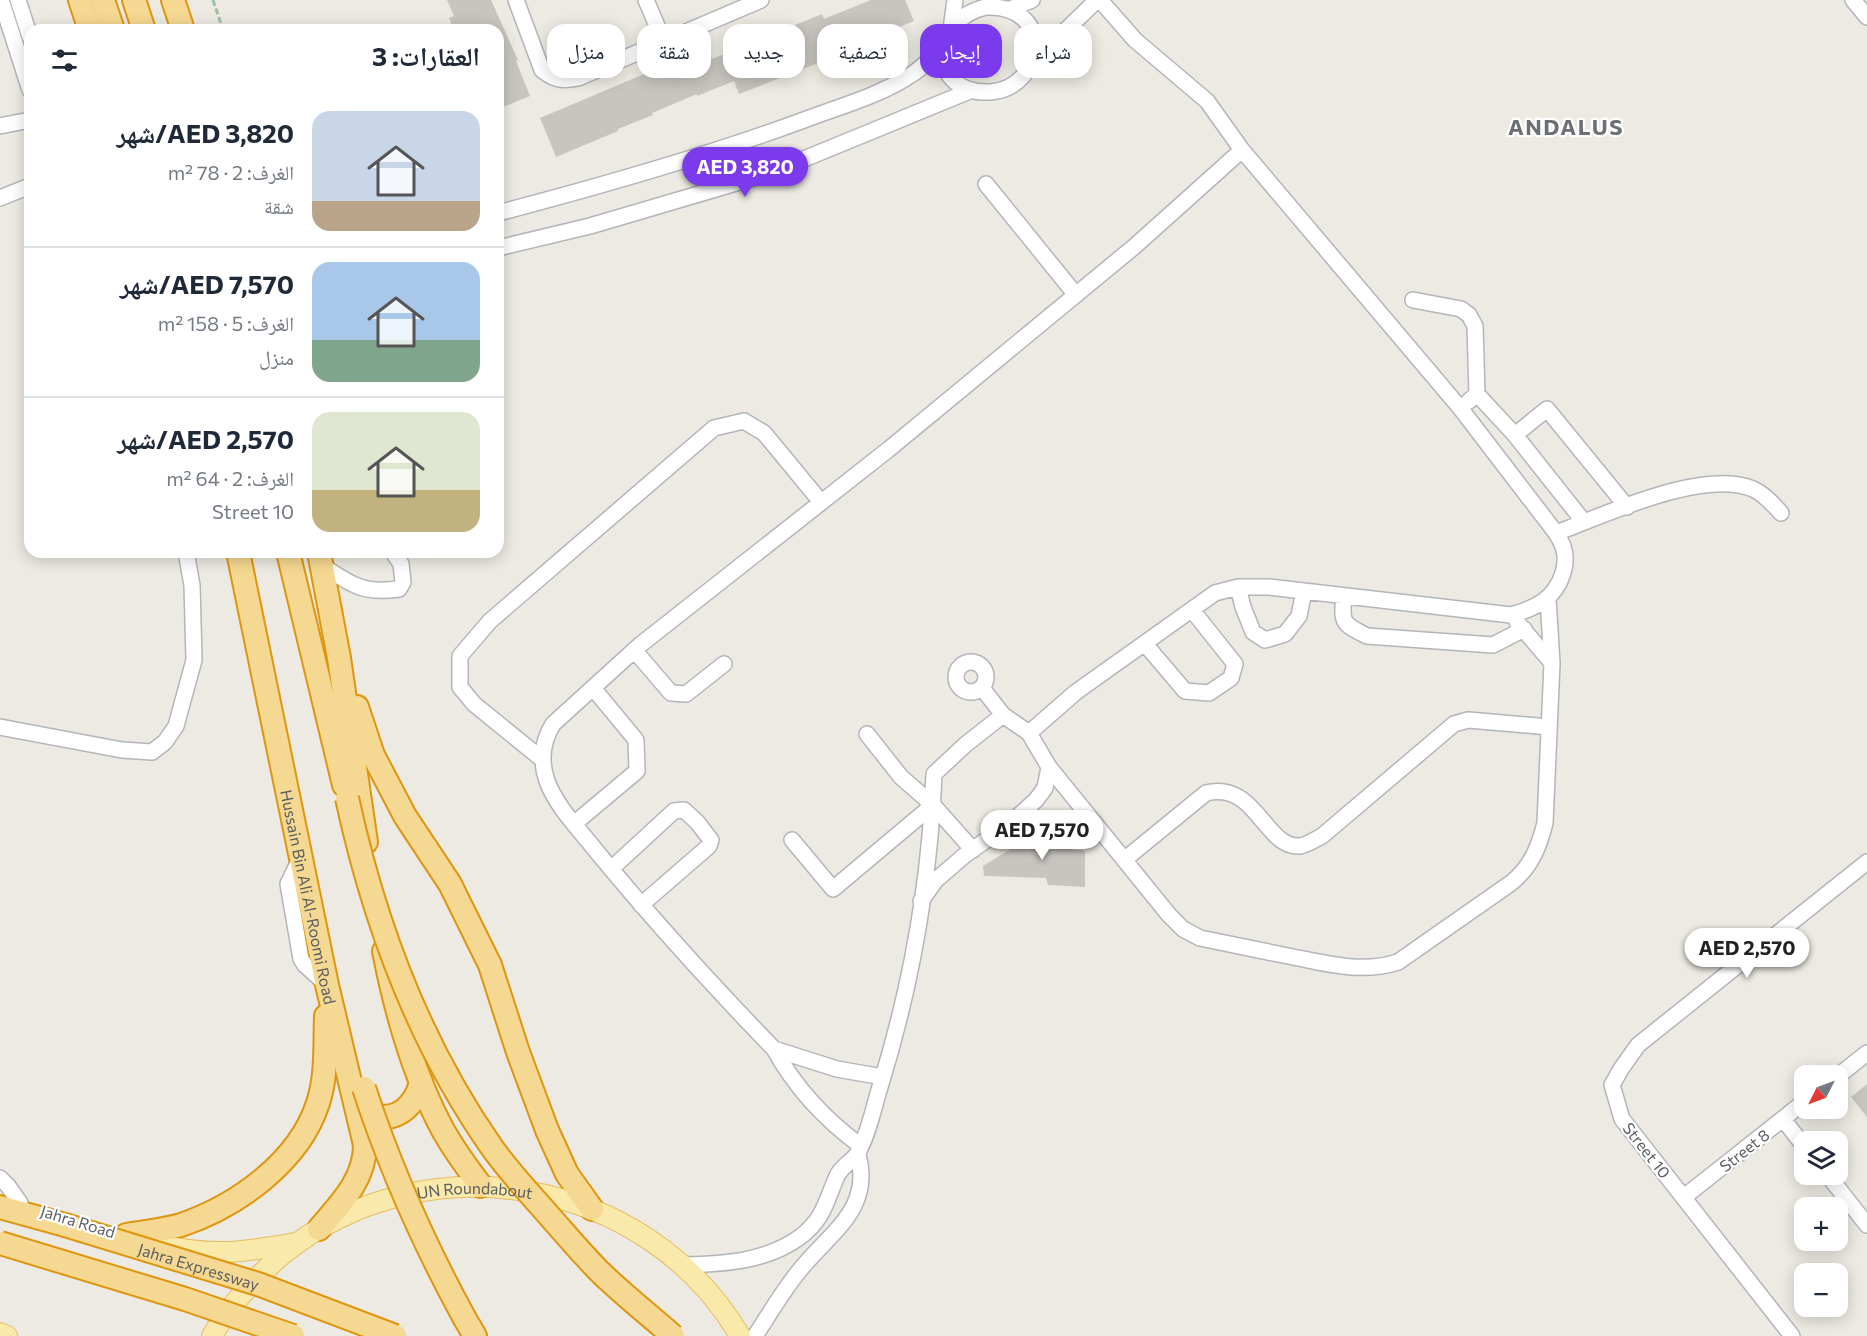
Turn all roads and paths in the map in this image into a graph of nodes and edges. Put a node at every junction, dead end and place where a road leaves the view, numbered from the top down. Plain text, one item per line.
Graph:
1 (1, 0) edge
2 (18, 0) edge
3 (80, 0) edge
4 (103, 0) edge
5 (134, 0) edge
6 (173, 0) edge
7 (213, 0) edge
8 (516, 0) edge
9 (646, 0) edge
10 (761, 0) edge
11 (955, 0) edge
12 (1032, 0) edge
13 (1099, 0) edge
14 (1853, 0) edge
15 (1000, 6) edge
16 (1867, 16) edge
17 (26, 24) edge
18 (88, 24) edge
19 (111, 24) edge
20 (142, 24) edge
21 (181, 24) edge
22 (221, 24) edge
23 (656, 24) edge
24 (702, 24) edge
25 (952, 24) edge
26 (955, 24) edge
27 (1029, 24) edge
28 (1073, 24) edge
29 (637, 52) edge
30 (920, 68) edge
31 (24, 71) edge
32 (953, 78) edge
33 (1020, 78) edge
34 (972, 90) junction
35 (24, 121) edge
36 (0, 126) edge
37 (1242, 150) junction
38 (986, 184) dead end
39 (24, 188) edge
40 (0, 198) edge
41 (504, 211) edge
42 (504, 247) edge
43 (1076, 295) junction
44 (1413, 300) dead end
45 (1477, 394) junction
46 (1461, 409) junction
47 (1515, 435) junction
48 (821, 502) junction
49 (1627, 507) junction
50 (1781, 513) dead end
51 (1584, 522) junction
52 (1556, 532) junction
53 (187, 558) edge
54 (239, 558) edge
55 (251, 558) edge
56 (289, 558) edge
57 (397, 558) edge
58 (320, 559) edge
59 (1238, 587) junction
60 (1304, 591) junction
61 (1344, 596) junction
62 (1548, 599) junction
63 (1192, 610) junction
64 (1511, 615) junction
65 (1524, 629) junction
66 (1145, 644) junction
67 (634, 650) junction
68 (339, 658) junction
69 (1552, 663) junction
70 (724, 664) dead end
71 (593, 688) junction
72 (982, 688) dead end
73 (1003, 715) junction
74 (0, 727) edge
75 (1549, 727) junction
76 (1029, 733) junction
77 (867, 734) dead end
78 (543, 760) junction
79 (1049, 767) junction
80 (933, 805) junction
81 (574, 824) junction
82 (792, 840) dead end
83 (973, 850) junction
84 (1124, 860) junction
85 (1867, 862) edge
86 (611, 869) junction
87 (921, 902) junction
88 (641, 905) junction
89 (327, 985) junction
90 (774, 1049) junction
91 (1867, 1053) edge
92 (1848, 1068) edge
93 (883, 1077) junction
94 (422, 1082) junction
95 (358, 1092) junction
96 (1794, 1110) edge
97 (1783, 1119) junction
98 (1794, 1133) edge
99 (859, 1150) junction
100 (0, 1178) edge
101 (1836, 1185) edge
102 (481, 1186) junction
103 (0, 1197) edge
104 (1684, 1197) junction
105 (10, 1205) edge
106 (592, 1209) junction
107 (1867, 1225) edge
108 (319, 1229) junction
109 (126, 1235) junction
110 (0, 1243) edge
111 (298, 1243) junction
112 (682, 1265) junction
113 (0, 1333) edge
114 (7, 1336) edge
115 (212, 1336) edge
116 (293, 1336) edge
117 (394, 1336) edge
118 (475, 1336) edge
119 (673, 1336) edge
120 (740, 1336) edge
121 (755, 1336) edge
122 (1792, 1336) edge

1 - 31 street
2 - 17 street
3 - 18 highway
4 - 19 highway
5 - 20 highway
6 - 21 highway
7 - 22 path
8 - 29 street
9 - 23 street
10 - 24 street
11 - 25 street
12 - 15 street
13 - 28 street
13 - 37 street
14 - 16 street
15 - 26 street
15 - 27 street
30 - 41 street
32 - 34 street
33 - 34 street
34 - 42 street
35 - 36 street
37 - 43 street
37 - 46 street
38 - 43 street
39 - 40 street
43 - 48 street
44 - 45 street
45 - 46 street
45 - 47 street
46 - 52 street
47 - 49 street
47 - 51 street
48 - 67 street
48 - 78 street
49 - 50 street
49 - 51 street
51 - 52 street
52 - 62 street
53 - 74 street
54 - 89 highway, Hussain Bin Ali Al-Roomi Road
55 - 95 highway
56 - 119 highway, bridge
57 - 58 street
58 - 68 highway
59 - 60 street
59 - 60 street
59 - 63 street
60 - 61 street
61 - 64 street
61 - 65 street
62 - 64 street
62 - 69 street
63 - 66 street
63 - 66 street
64 - 65 street
65 - 69 street
66 - 76 street
67 - 70 street
67 - 71 street
68 - 94 highway
68 - 106 highway
69 - 75 street
71 - 78 street
71 - 81 street
72 - 73 street
73 - 76 street
73 - 80 street
75 - 84 street
75 - 84 street
76 - 79 street
77 - 80 street
78 - 81 street
79 - 83 street
79 - 84 street
80 - 82 street
80 - 83 street
80 - 87 street
81 - 86 street
83 - 87 street
85 - 104 street, Street 10
86 - 88 street
86 - 88 street
87 - 93 street
88 - 90 street
89 - 95 highway, Hussain Bin Ali Al-Roomi Road
89 - 109 highway
90 - 93 street
90 - 99 street
91 - 92 street
93 - 99 street
94 - 95 highway
94 - 102 highway
95 - 108 highway, Hussain Bin Ali Al-Roomi Road
95 - 118 highway, bridge
96 - 97 street, Street 8
97 - 98 street
97 - 104 street, Street 8
99 - 112 street
99 - 121 street
100 - 105 street
101 - 107 street
102 - 106 main road, UN Roundabout
102 - 108 main road, UN Roundabout
103 - 105 main road, Jahra Road
104 - 122 street, Street 10
105 - 109 main road, Jahra Road
105 - 117 highway, Jahra Expressway, bridge
106 - 112 main road, UN Roundabout
108 - 111 main road, UN Roundabout
109 - 111 main road, Jahra Road
110 - 116 highway, bridge
111 - 115 main road, UN Roundabout
112 - 120 main road, UN Roundabout
113 - 114 main road

